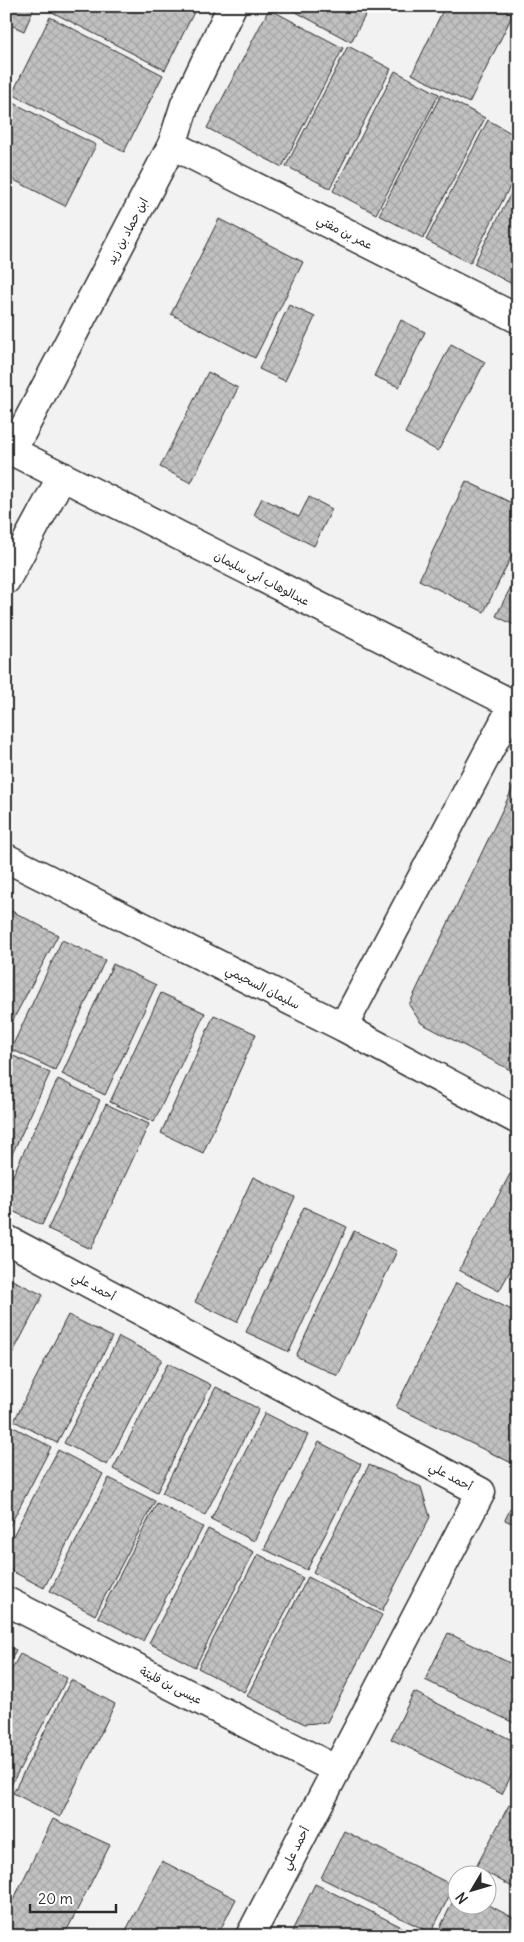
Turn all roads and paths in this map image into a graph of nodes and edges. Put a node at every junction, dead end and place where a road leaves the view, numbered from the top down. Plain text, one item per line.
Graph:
1 (232, 6) edge
2 (172, 145) junction
3 (518, 320) edge
4 (9, 449) edge
5 (62, 476) junction
6 (6, 580) edge
7 (515, 706) edge
8 (6, 858) edge
9 (343, 1027) junction
10 (518, 1120) edge
11 (6, 1239) edge
12 (6, 1601) edge
13 (335, 1769) junction
14 (250, 1936) edge

1 - 2 street, ابن حماد بن زيد
2 - 3 street, عمر بن مفتي
2 - 4 street, ابن حماد بن زيد
4 - 5 street, عبدالوهاب أبي سليمان
5 - 6 street
5 - 7 street, عبدالوهاب أبي سليمان
7 - 9 street
8 - 9 street, سليمان السحيمي
9 - 10 street, سليمان السحيمي
11 - 13 street, أحمد علي
12 - 13 street, عيسى بن فليتة
13 - 14 street, أحمد علي

